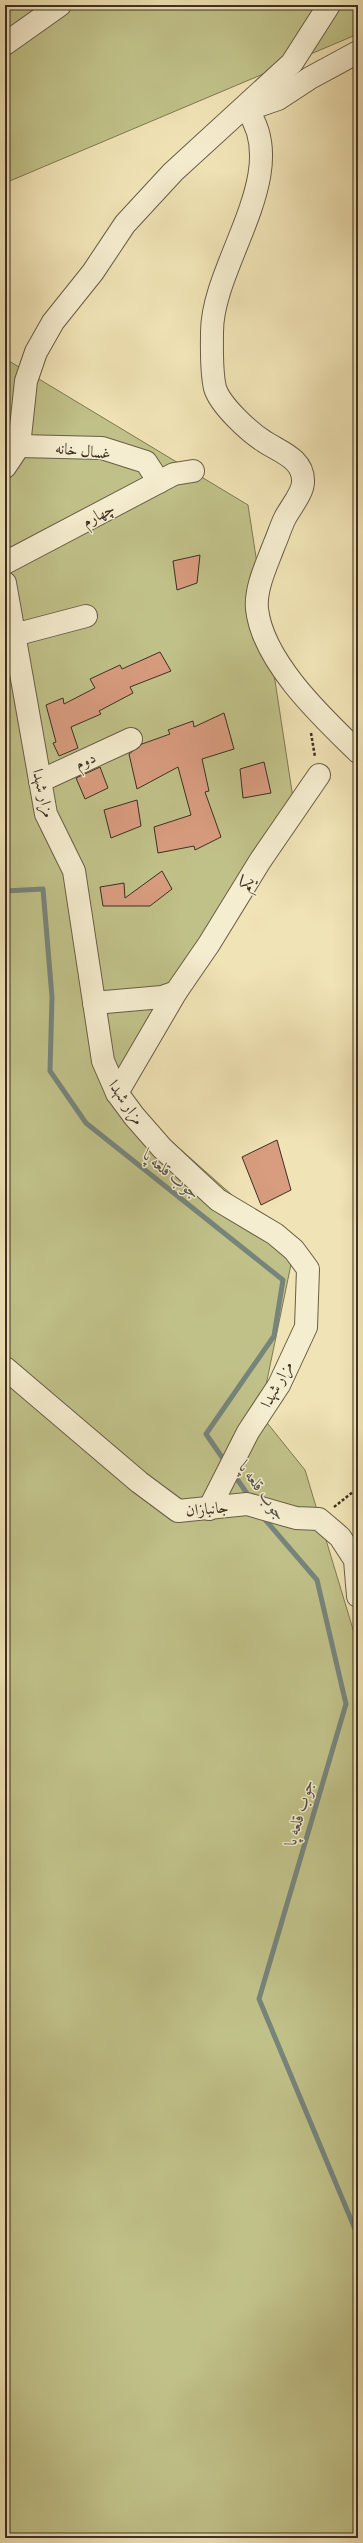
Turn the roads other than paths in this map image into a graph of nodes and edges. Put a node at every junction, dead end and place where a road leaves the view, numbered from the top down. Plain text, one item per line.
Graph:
1 (60, 5) edge
2 (329, 5) edge
3 (5, 44) edge
4 (358, 52) edge
5 (243, 112) junction
6 (19, 446) junction
7 (5, 466) edge
8 (193, 472) dead end
9 (159, 482) junction
10 (5, 563) edge
11 (5, 583) edge
12 (86, 616) dead end
13 (14, 635) junction
14 (131, 739) dead end
15 (358, 752) edge
16 (319, 775) road end
17 (40, 781) junction
18 (176, 992) junction
19 (94, 1003) junction
20 (117, 1093) junction
21 (5, 1368) edge
22 (209, 1509) junction
23 (358, 1596) edge

1 - 3 street
2 - 5 street
4 - 5 street
5 - 6 street
5 - 15 street
6 - 7 street
6 - 9 street, غسال خانه
8 - 9 street, چهارم
9 - 10 street, چهارم
11 - 13 street, مزار شهدا
12 - 13 street
13 - 17 street, مزار شهدا
14 - 17 street, دوم
16 - 18 street, یکم
17 - 19 street, مزار شهدا
18 - 19 street
18 - 20 street, یکم
19 - 20 street, مزار شهدا
20 - 22 street, مزار شهدا
21 - 22 street, جانبازان
22 - 23 street, جانبازان

